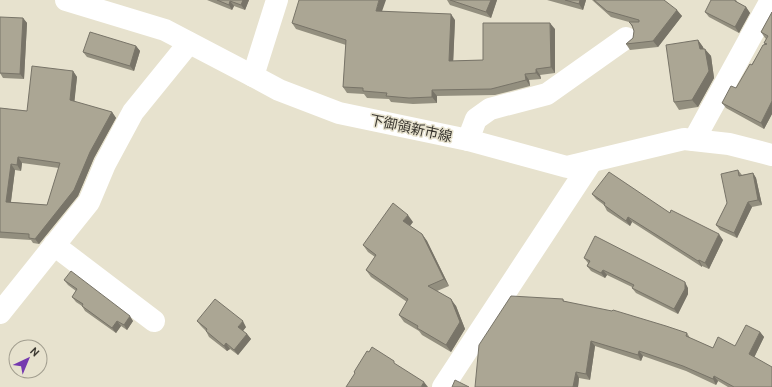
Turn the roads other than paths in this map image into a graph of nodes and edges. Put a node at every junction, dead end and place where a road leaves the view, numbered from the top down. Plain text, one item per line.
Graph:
1 (66, 0) edge
2 (277, 0) edge
3 (771, 0) edge
4 (626, 38) dead end
5 (189, 43) junction
6 (254, 76) junction
7 (468, 140) junction
8 (694, 140) junction
9 (772, 155) edge
10 (592, 161) junction
11 (54, 246) junction
12 (0, 313) edge
13 (154, 322) dead end
14 (443, 387) edge

1 - 5 street, 下御領新市線
2 - 6 street
3 - 8 street
4 - 7 street
5 - 6 street, 下御領新市線
5 - 11 street
6 - 7 street, 下御領新市線
7 - 10 street, 下御領新市線
8 - 9 street, 下御領新市線
8 - 10 street, 下御領新市線
10 - 14 street
11 - 12 street
11 - 13 street

